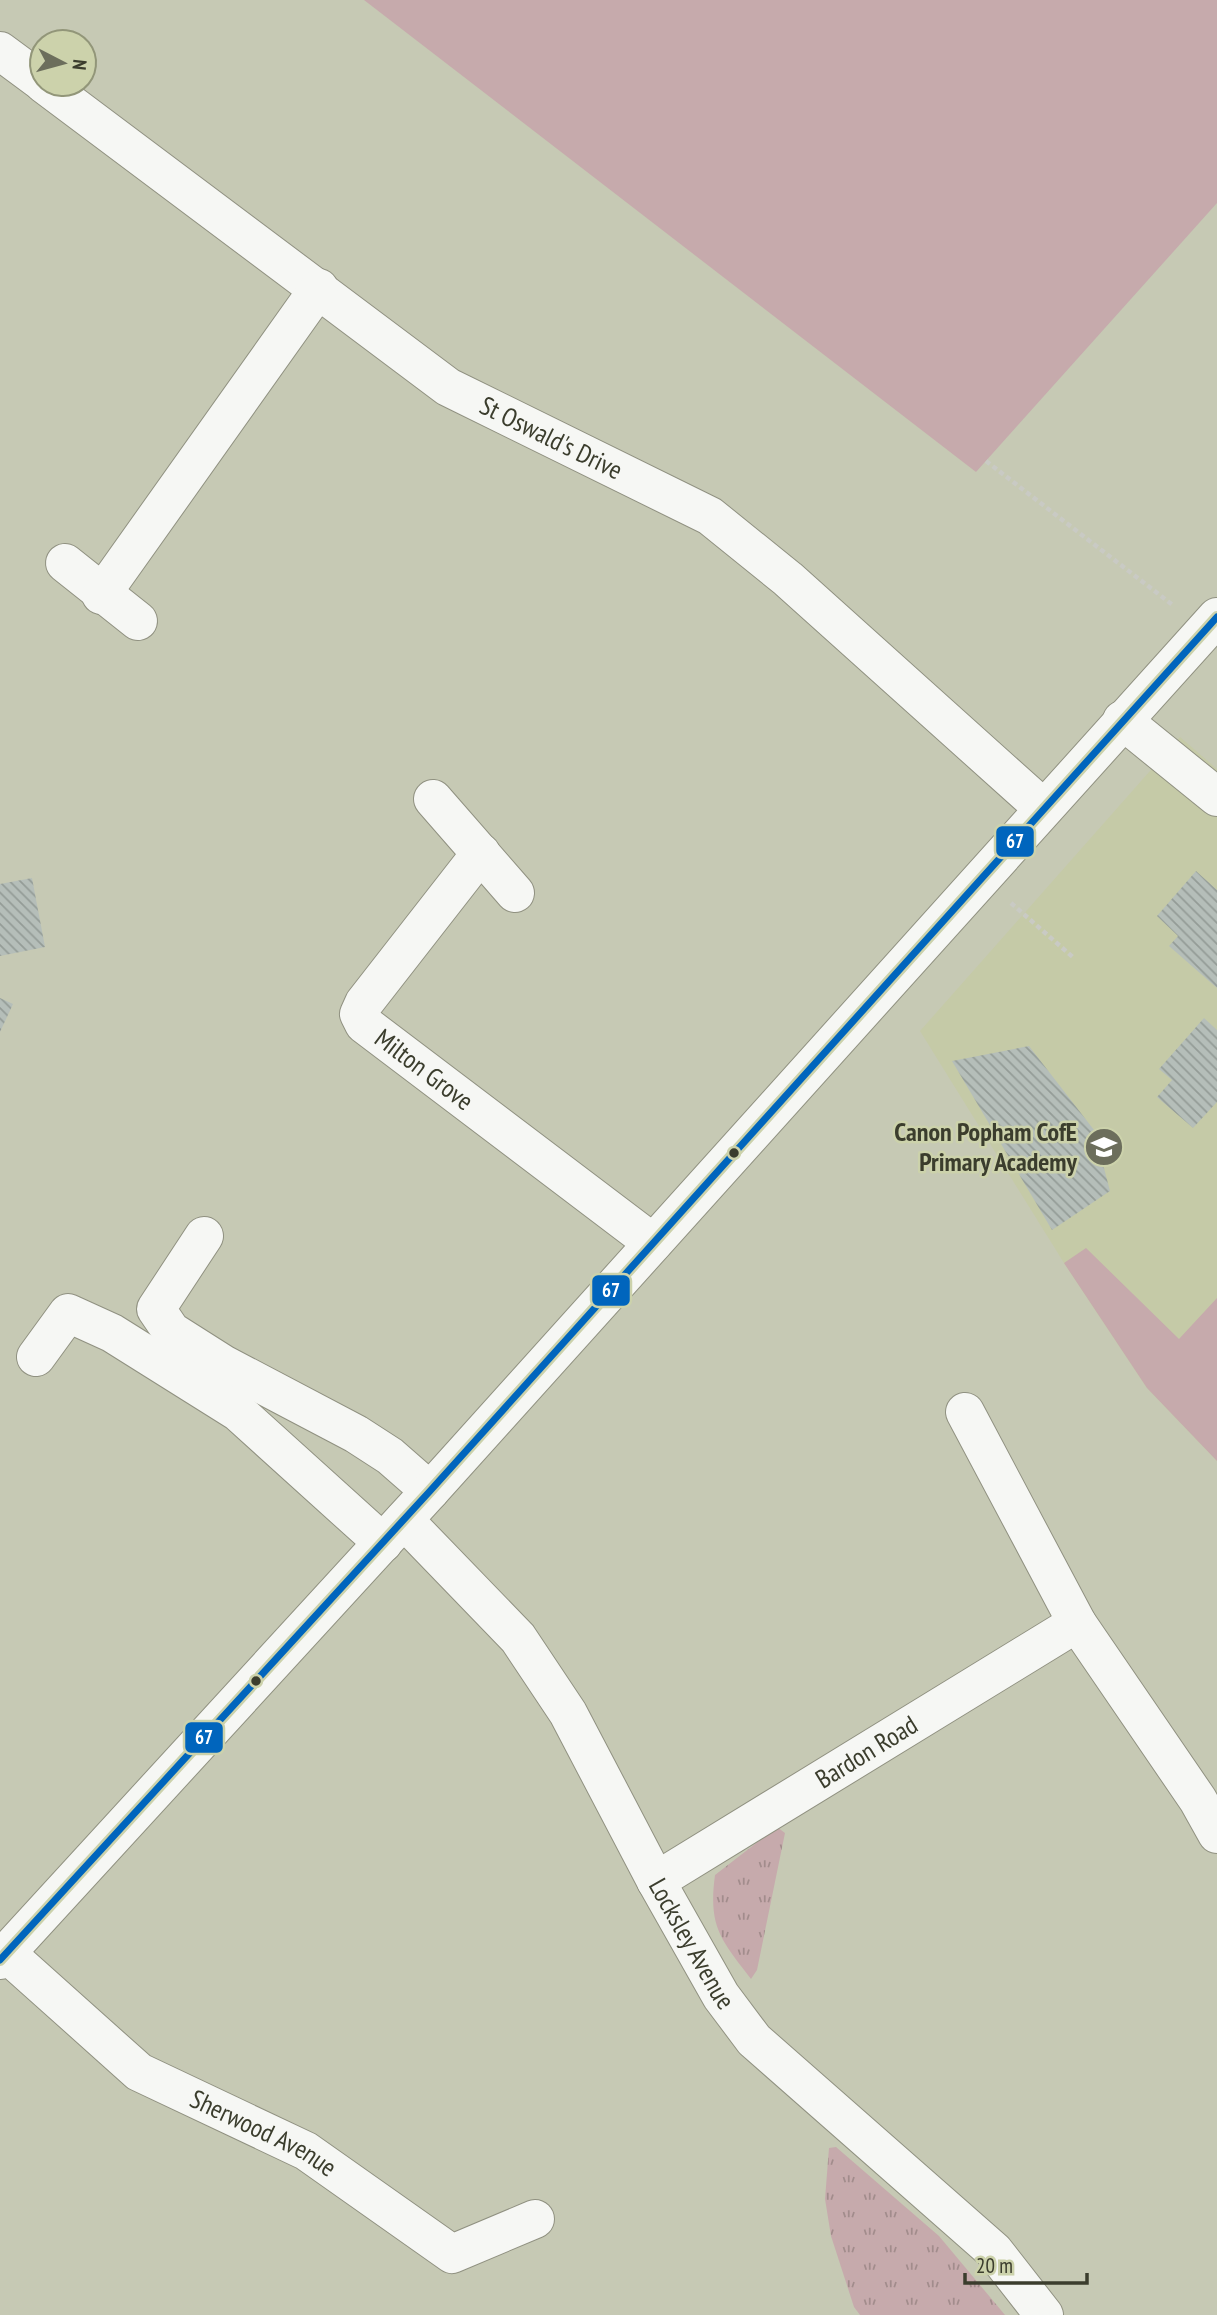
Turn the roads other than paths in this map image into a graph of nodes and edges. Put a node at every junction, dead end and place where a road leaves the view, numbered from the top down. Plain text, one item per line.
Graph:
1 (0, 51) edge
2 (28, 72) edge
3 (63, 98) edge
4 (318, 288) junction
5 (65, 564) dead end
6 (101, 595) junction
7 (138, 621) dead end
8 (1211, 624) edge
9 (1122, 720) junction
10 (1217, 797) edge
11 (433, 799) dead end
12 (1043, 808) junction
13 (481, 853) junction
14 (516, 893) dead end
15 (204, 1236) dead end
16 (653, 1243) junction
17 (36, 1357) dead end
18 (965, 1412) dead end
19 (430, 1491) junction
20 (393, 1531) junction
21 (1077, 1623) junction
22 (1208, 1795) edge
23 (1217, 1834) edge
24 (656, 1881) junction
25 (3, 1957) edge
26 (535, 2219) dead end
27 (1044, 2315) edge

1 - 2 street, St Oswald's Drive
3 - 4 street, St Oswald's Drive
4 - 6 street
4 - 12 street, St Oswald's Drive
5 - 6 street
6 - 7 street
8 - 9 street
9 - 10 street
9 - 12 street
11 - 13 street
12 - 16 street
13 - 14 street
13 - 16 street, Milton Grove
15 - 19 street
16 - 19 street
17 - 20 street, Locksley Avenue
18 - 21 street
19 - 20 street
20 - 24 street, Locksley Avenue
20 - 25 street
21 - 22 street
21 - 24 street, Bardon Road
22 - 23 street
24 - 27 street, Locksley Avenue
25 - 26 street, Sherwood Avenue

